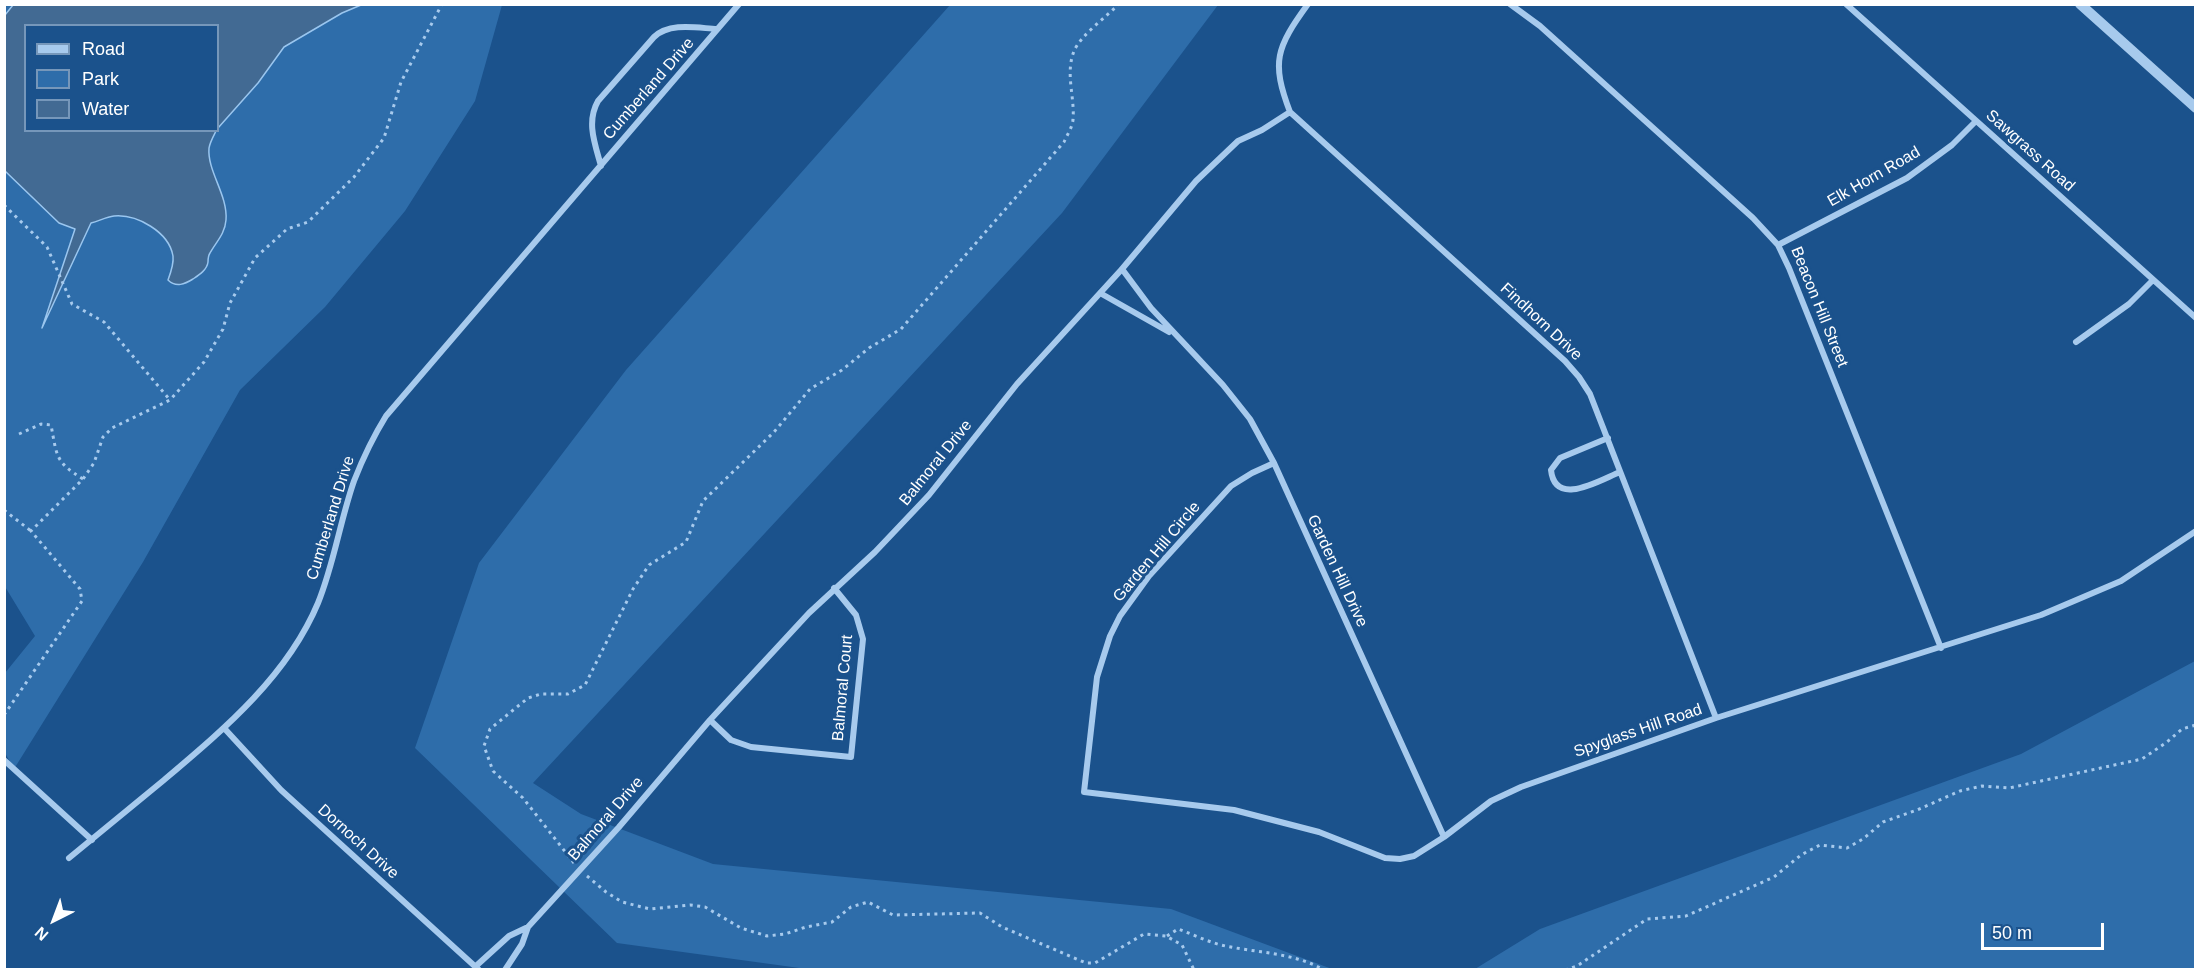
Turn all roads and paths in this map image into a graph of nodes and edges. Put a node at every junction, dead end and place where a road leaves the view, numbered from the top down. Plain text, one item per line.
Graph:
1 (442, 4) edge
2 (739, 4) edge
3 (1119, 4) edge
4 (1308, 4) edge
5 (1510, 4) edge
6 (1846, 4) edge
7 (2080, 4) edge
8 (717, 29) junction
9 (2196, 108) edge
10 (1290, 112) junction
11 (1976, 121) junction
12 (601, 166) junction
13 (4, 205) edge
14 (1778, 245) junction
15 (1122, 269) junction
16 (2153, 280) junction
17 (1100, 293) junction
18 (2196, 318) edge
19 (1175, 335) junction
20 (2076, 342) dead end
21 (170, 400) junction
22 (19, 434) dead end
23 (1608, 438) junction
24 (1274, 464) junction
25 (1620, 472) junction
26 (83, 480) junction
27 (4, 510) edge
28 (31, 531) junction
29 (2196, 531) edge
30 (834, 588) junction
31 (1941, 648) junction
32 (4, 715) edge
33 (1716, 718) junction
34 (710, 720) junction
35 (2196, 725) edge
36 (225, 728) junction
37 (4, 760) edge
38 (1084, 792) joint
39 (1444, 837) junction
40 (92, 840) junction
41 (69, 858) dead end
42 (580, 870) junction
43 (528, 927) junction
44 (1166, 936) junction
45 (478, 968) edge
46 (505, 969) edge
47 (1194, 969) edge
48 (1324, 969) edge
49 (1565, 969) edge

1 - 21 path
2 - 8 street, Cumberland Drive
3 - 42 path
4 - 10 street
5 - 14 street, Beacon Hill Street
6 - 11 street, Sawgrass Road
7 - 9 street
8 - 12 street, Cumberland Drive
8 - 12 street, Cumberland Drive
10 - 15 street, Balmoral Drive
10 - 23 street, Findhorn Drive
11 - 14 street, Elk Horn Road
11 - 16 street, Sawgrass Road
12 - 36 street, Cumberland Drive
13 - 21 path
14 - 31 street, Beacon Hill Street
15 - 17 street, Balmoral Drive
15 - 19 street, Garden Hill Drive
16 - 18 street, Sawgrass Road
16 - 20 street
17 - 19 street, Garden Hill Drive
17 - 30 street, Balmoral Drive
19 - 24 street, Garden Hill Drive
21 - 26 path
22 - 26 path
23 - 25 street, Findhorn Drive
23 - 25 street
24 - 38 street, Garden Hill Circle
24 - 39 street, Garden Hill Drive
25 - 33 street, Findhorn Drive
26 - 28 path
27 - 28 path
28 - 32 path
29 - 31 street, Spyglass Hill Road
30 - 34 street, Balmoral Drive
30 - 34 street, Balmoral Court
31 - 33 street, Spyglass Hill Road
33 - 39 street, Spyglass Hill Road
34 - 42 street, Balmoral Drive
35 - 49 path
36 - 40 street, Cumberland Drive
36 - 45 street, Dornoch Drive
37 - 40 street
38 - 39 street, Spyglass Hill Road
40 - 41 street, Cumberland Drive
42 - 43 street, Balmoral Drive
42 - 44 path
43 - 45 street, Balmoral Drive
43 - 46 street, Balmoral Drive
44 - 47 path
44 - 48 path

